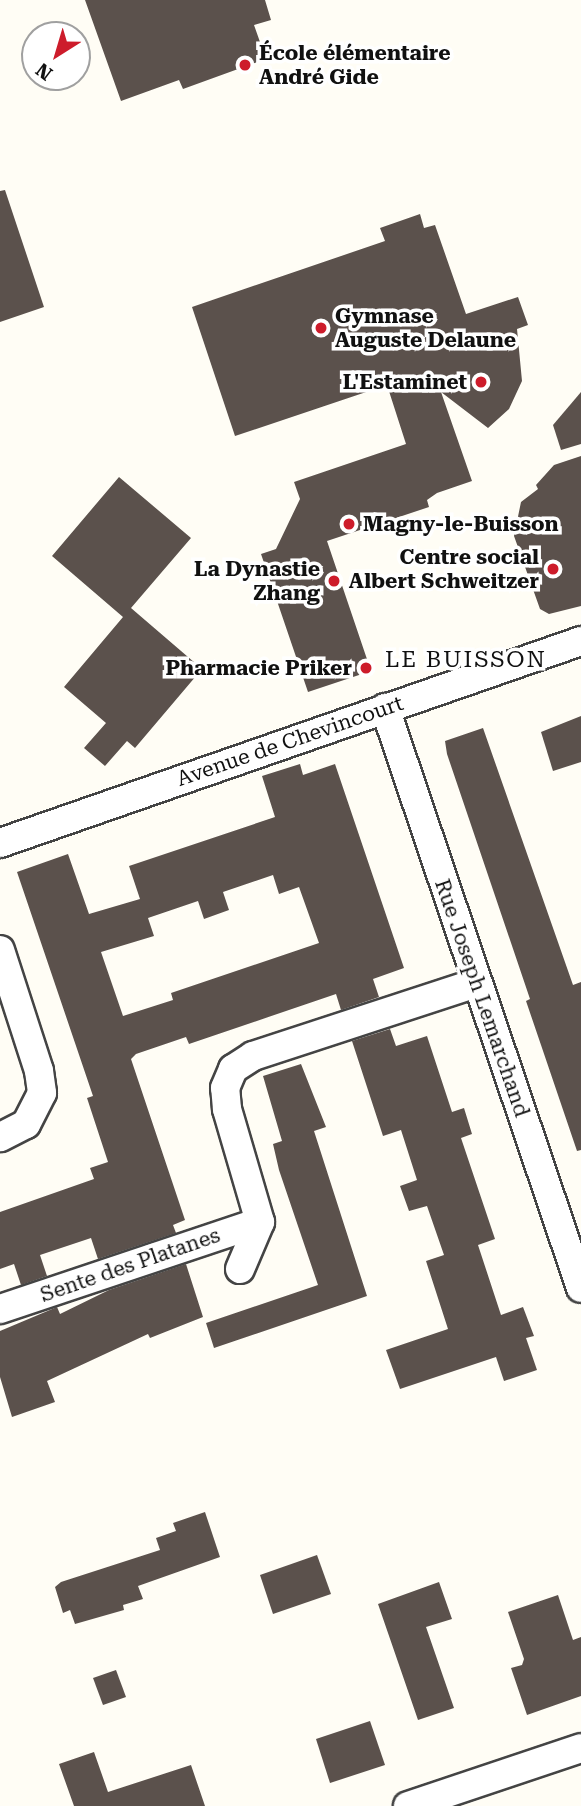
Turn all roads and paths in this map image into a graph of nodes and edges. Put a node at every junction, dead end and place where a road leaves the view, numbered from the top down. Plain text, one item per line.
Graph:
1 (581, 641) edge
2 (385, 708) junction
3 (0, 843) edge
4 (0, 950) edge
5 (476, 984) junction
6 (0, 1137) edge
7 (260, 1222) junction
8 (240, 1269) dead end
9 (581, 1288) edge
10 (0, 1309) edge
11 (581, 1748) edge
12 (408, 1806) edge

1 - 2 street, Avenue de Chevincourt
2 - 3 street, Avenue de Chevincourt
2 - 5 street, Rue Joseph Lemarchand
4 - 6 street
5 - 7 street
5 - 9 street, Rue Joseph Lemarchand
7 - 8 street
7 - 10 street, Sente des Platanes
11 - 12 street

